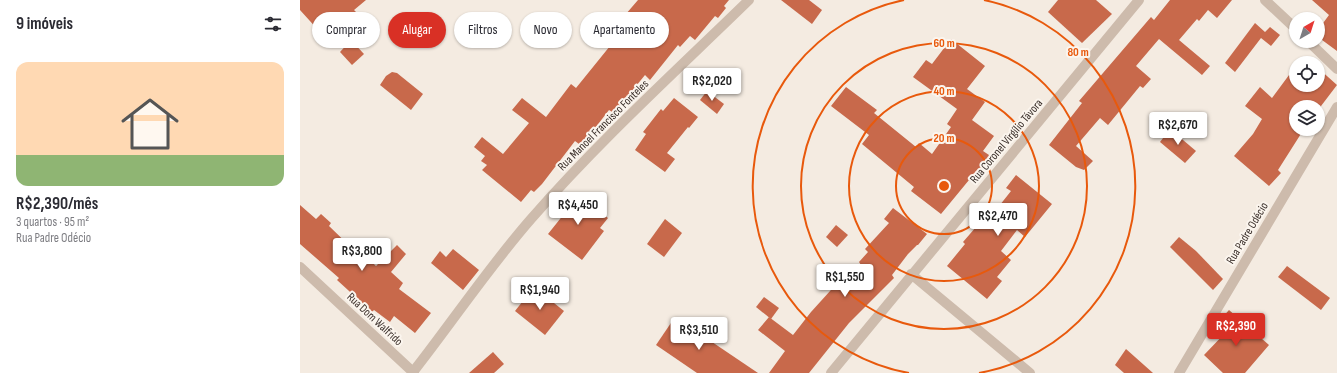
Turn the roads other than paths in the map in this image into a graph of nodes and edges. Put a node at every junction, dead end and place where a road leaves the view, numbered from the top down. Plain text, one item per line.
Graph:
1 (749, 0) edge
2 (1139, 0) edge
3 (1265, 0) edge
4 (1289, 23) edge
5 (1315, 48) edge
6 (1337, 69) edge
7 (1337, 107) edge
8 (300, 267) edge
9 (911, 274) junction
10 (414, 372) edge
11 (831, 373) edge
12 (1030, 373) edge
13 (1179, 373) edge

1 - 10 street, Rua Manoel Francisco Fonteles
2 - 9 street, Rua Coronel Virgílio Távora
3 - 4 street
5 - 6 street
7 - 13 street, Rua Padre Odécio
8 - 10 street, Rua Dom Walfrido
9 - 11 street, Rua Coronel Virgílio Távora
9 - 12 street

